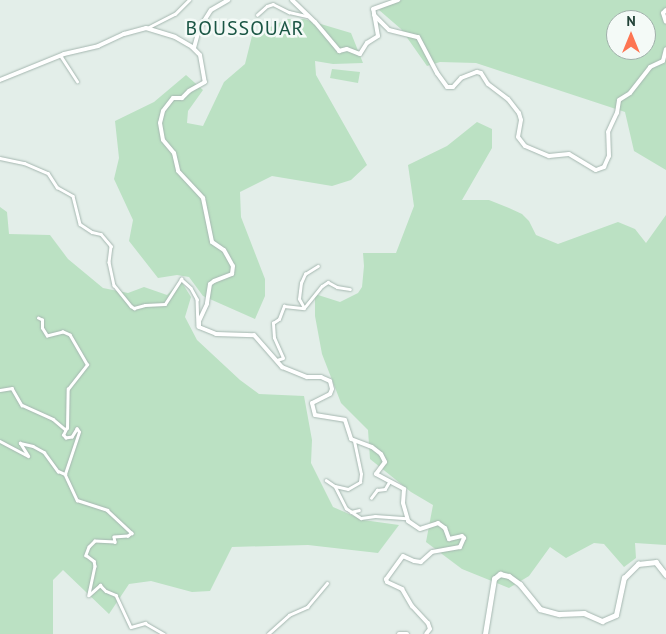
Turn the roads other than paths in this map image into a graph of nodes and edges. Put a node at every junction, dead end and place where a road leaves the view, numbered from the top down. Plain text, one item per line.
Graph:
1 (189, 0) edge
2 (228, 0) edge
3 (292, 0) edge
4 (398, 0) edge
5 (666, 10) edge
6 (257, 15) dead end
7 (374, 15) junction
8 (308, 16) junction
9 (666, 22) edge
10 (146, 28) junction
11 (194, 48) junction
12 (666, 49) edge
13 (61, 56) junction
14 (0, 80) edge
15 (77, 80) dead end
16 (0, 158) edge
17 (318, 266) dead end
18 (350, 289) dead end
19 (304, 308) junction
20 (38, 318) dead end
21 (199, 327) junction
22 (275, 360) junction
23 (0, 390) edge
24 (66, 429) junction
25 (0, 442) edge
26 (354, 442) junction
27 (65, 474) junction
28 (326, 480) dead end
29 (389, 482) junction
30 (335, 486) junction
31 (371, 498) dead end
32 (360, 510) dead end
33 (350, 512) junction
34 (406, 518) junction
35 (666, 575) edge
36 (327, 583) dead end
37 (164, 634) edge
38 (268, 634) edge
39 (399, 634) edge
40 (407, 634) edge
41 (426, 634) edge
42 (485, 634) edge

1 - 10 street
2 - 11 street
3 - 8 street
4 - 7 street
5 - 9 street
6 - 8 street
7 - 8 street
7 - 12 street
10 - 11 street
10 - 13 street
11 - 21 street
13 - 14 street
13 - 15 street
16 - 21 street
17 - 19 street
18 - 19 street
19 - 22 street
20 - 24 street
21 - 22 street
22 - 26 street
23 - 24 street
24 - 27 street
25 - 27 street
26 - 29 street
26 - 30 street
27 - 37 street
28 - 30 street
29 - 31 street
29 - 34 street
30 - 33 street
32 - 33 street
33 - 34 street
34 - 41 street
35 - 42 main road
36 - 38 street
39 - 40 street

